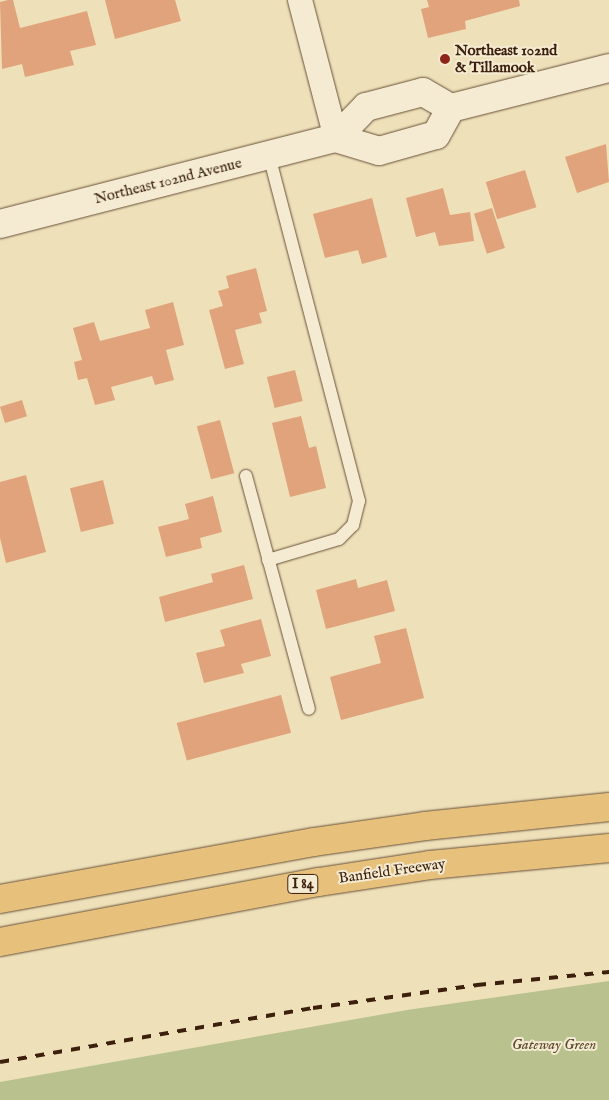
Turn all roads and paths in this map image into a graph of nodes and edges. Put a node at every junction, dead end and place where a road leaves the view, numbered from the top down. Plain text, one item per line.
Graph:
1 (300, 0) edge
2 (609, 68) edge
3 (451, 108) junction
4 (336, 138) junction
5 (269, 156) junction
6 (0, 224) edge
7 (246, 476) dead end
8 (268, 560) junction
9 (309, 709) dead end
10 (609, 806) edge
11 (609, 848) edge
12 (0, 899) edge
13 (0, 942) edge

1 - 4 street
2 - 3 main road
3 - 4 main road
3 - 4 main road
4 - 5 main road, Northeast 102nd Avenue
5 - 6 main road, Northeast 102nd Avenue
5 - 8 lane
7 - 8 lane
8 - 9 lane
10 - 12 highway
11 - 13 highway, Banfield Freeway / I 84

